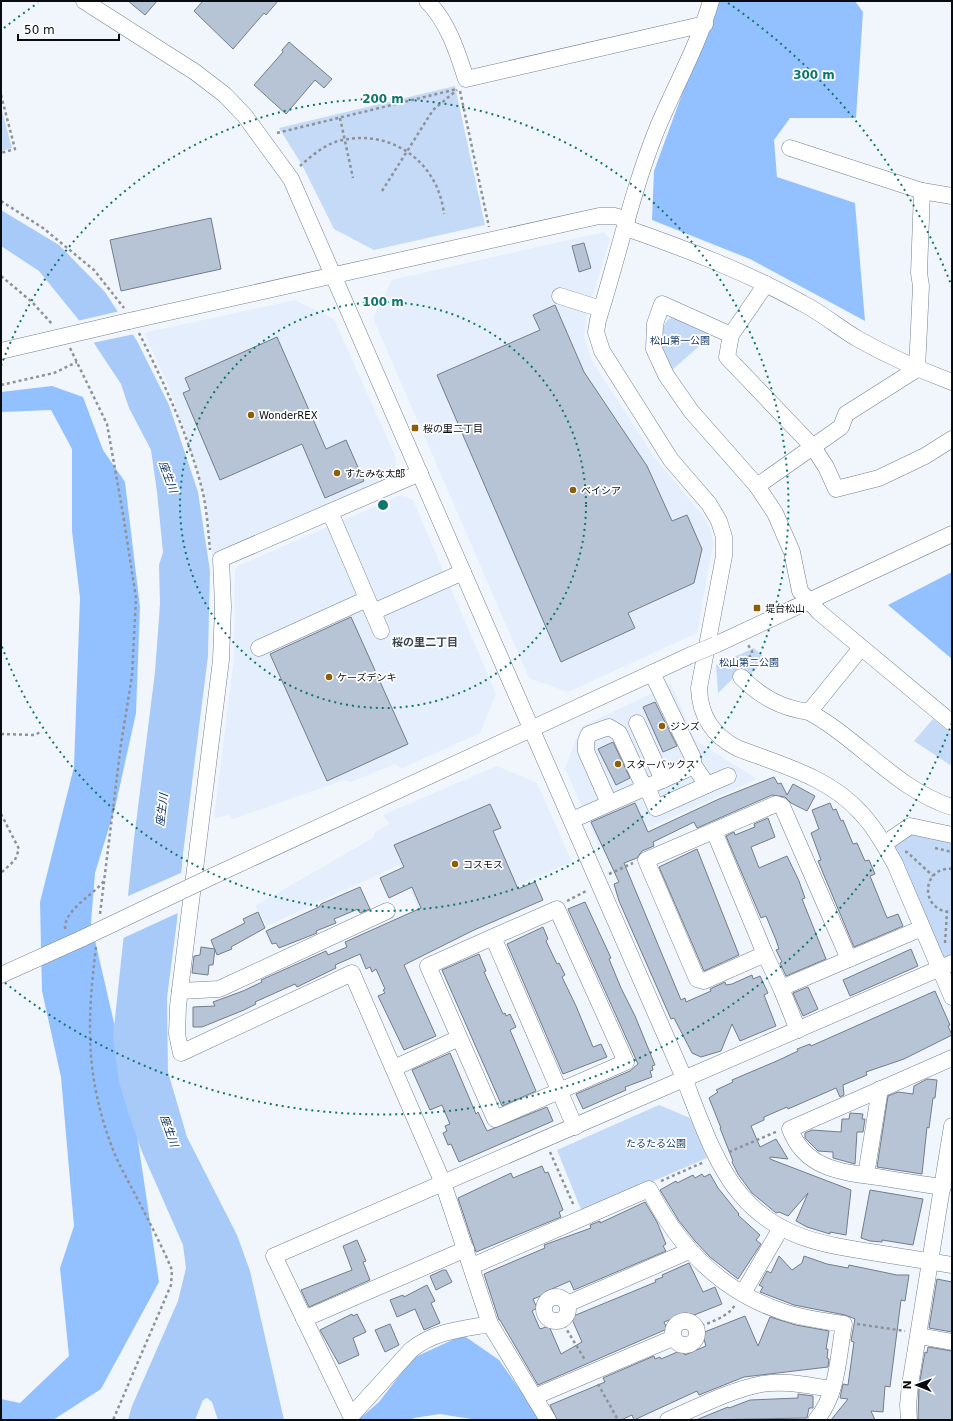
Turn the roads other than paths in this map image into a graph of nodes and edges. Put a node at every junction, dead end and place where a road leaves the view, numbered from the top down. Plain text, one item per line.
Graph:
1 (84, 1) edge
2 (427, 1) edge
3 (711, 1) edge
4 (704, 24) junction
5 (790, 148) dead end
6 (922, 190) junction
7 (952, 196) edge
8 (627, 224) junction
9 (334, 276) junction
10 (766, 284) junction
11 (560, 296) dead end
12 (601, 309) junction
13 (731, 335) junction
14 (1, 351) edge
15 (917, 369) junction
16 (952, 382) edge
17 (952, 439) edge
18 (813, 447) junction
19 (420, 473) junction
20 (757, 486) junction
21 (330, 512) junction
22 (952, 534) edge
23 (463, 572) junction
24 (809, 601) junction
25 (370, 605) junction
26 (381, 631) dead end
27 (259, 648) dead end
28 (861, 648) junction
29 (655, 666) junction
30 (741, 677) dead end
31 (809, 712) junction
32 (637, 723) dead end
33 (952, 723) edge
34 (531, 729) junction
35 (693, 764) junction
36 (728, 776) dead end
37 (663, 780) junction
38 (707, 785) junction
39 (645, 787) junction
40 (609, 803) junction
41 (952, 807) edge
42 (572, 820) junction
43 (714, 832) junction
44 (952, 834) edge
45 (887, 850) junction
46 (387, 910) dead end
47 (922, 928) junction
48 (493, 937) junction
49 (765, 954) junction
50 (849, 959) junction
51 (946, 966) edge
52 (1, 975) edge
53 (781, 988) junction
54 (180, 991) junction
55 (952, 997) edge
56 (798, 1030) junction
57 (459, 1038) junction
58 (952, 1058) edge
59 (394, 1068) junction
60 (684, 1078) junction
61 (880, 1089) junction
62 (559, 1092) junction
63 (952, 1126) edge
64 (575, 1127) junction
65 (866, 1175) junction
66 (443, 1183) junction
67 (943, 1187) junction
68 (781, 1228) junction
69 (466, 1249) junction
70 (689, 1251) junction
71 (931, 1262) junction
72 (950, 1265) edge
73 (472, 1266) junction
74 (743, 1293) junction
75 (567, 1304) dead end
76 (304, 1319) junction
77 (490, 1324) junction
78 (696, 1328) road end
79 (919, 1335) junction
80 (952, 1342) edge
81 (832, 1390) junction
82 (534, 1398) junction
83 (548, 1420) edge
84 (668, 1420) edge
85 (816, 1420) edge
86 (909, 1420) edge

1 - 9 street
2 - 4 street
3 - 4 street
4 - 8 street
5 - 6 street
6 - 7 street
6 - 15 street
8 - 9 street
8 - 10 street
8 - 12 street
9 - 14 street, bridge
9 - 19 street
10 - 13 street
10 - 15 street
11 - 12 street
12 - 45 street
13 - 18 street
13 - 20 street
15 - 16 street
15 - 18 street
17 - 18 street
18 - 20 street
19 - 21 street
19 - 23 street
20 - 24 street
21 - 25 street
21 - 54 street
22 - 24 street
23 - 25 street
23 - 34 street
24 - 28 street
24 - 29 street, bridge
25 - 26 street
25 - 27 street
28 - 31 street
28 - 33 street
29 - 34 street
29 - 35 street
30 - 31 street
31 - 41 street
32 - 37 street
34 - 42 street
34 - 52 street, bridge
35 - 37 street
35 - 38 street
36 - 38 street
37 - 39 street
38 - 39 street
39 - 40 street
39 - 40 street
40 - 42 street
42 - 60 street
43 - 49 street
43 - 49 street
43 - 50 street
44 - 45 street
45 - 47 street
46 - 54 street
47 - 50 street
47 - 51 street
48 - 57 street
48 - 62 street
48 - 62 street
49 - 53 street
50 - 53 street
51 - 55 street
51 - 56 street
53 - 56 street
54 - 59 street
56 - 60 street
57 - 59 street
57 - 62 street
58 - 61 street
59 - 66 street
60 - 64 street
60 - 68 street
61 - 65 street
61 - 65 street
62 - 64 street
63 - 67 street
64 - 66 street
65 - 67 street
66 - 69 street
66 - 76 street
67 - 71 street
68 - 71 street
68 - 74 street
69 - 73 street
69 - 76 street
70 - 73 street
70 - 74 street
70 - 75 street
71 - 72 street
71 - 79 street
73 - 77 street
74 - 81 street
76 - 77 street
77 - 82 street
78 - 82 street
79 - 80 street
79 - 86 street
81 - 84 street
81 - 85 street
82 - 83 street

